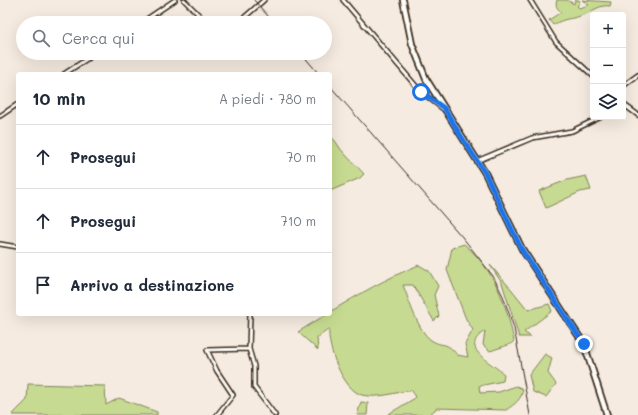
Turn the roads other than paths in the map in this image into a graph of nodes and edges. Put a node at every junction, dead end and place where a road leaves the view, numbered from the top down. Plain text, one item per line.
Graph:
1 (175, 0) edge
2 (184, 0) edge
3 (264, 0) edge
4 (343, 0) edge
5 (403, 0) edge
6 (530, 0) edge
7 (151, 16) edge
8 (200, 16) edge
9 (246, 16) edge
10 (85, 60) edge
11 (67, 72) edge
12 (590, 73) edge
13 (638, 75) edge
14 (626, 84) edge
15 (16, 105) edge
16 (626, 106) edge
17 (444, 108) junction
18 (638, 115) edge
19 (0, 116) edge
20 (595, 120) edge
21 (477, 161) junction
22 (0, 244) edge
23 (16, 247) edge
24 (250, 316) edge
25 (249, 349) junction
26 (217, 415) edge
27 (275, 415) edge
28 (607, 415) edge

1 - 7 street
2 - 8 street
3 - 9 street
4 - 17 street
5 - 17 main road
6 - 12 street
10 - 11 street
13 - 14 street
15 - 19 street
16 - 18 street
17 - 21 main road
20 - 21 street
21 - 28 main road
22 - 23 street
24 - 25 street
25 - 26 street
25 - 27 street

